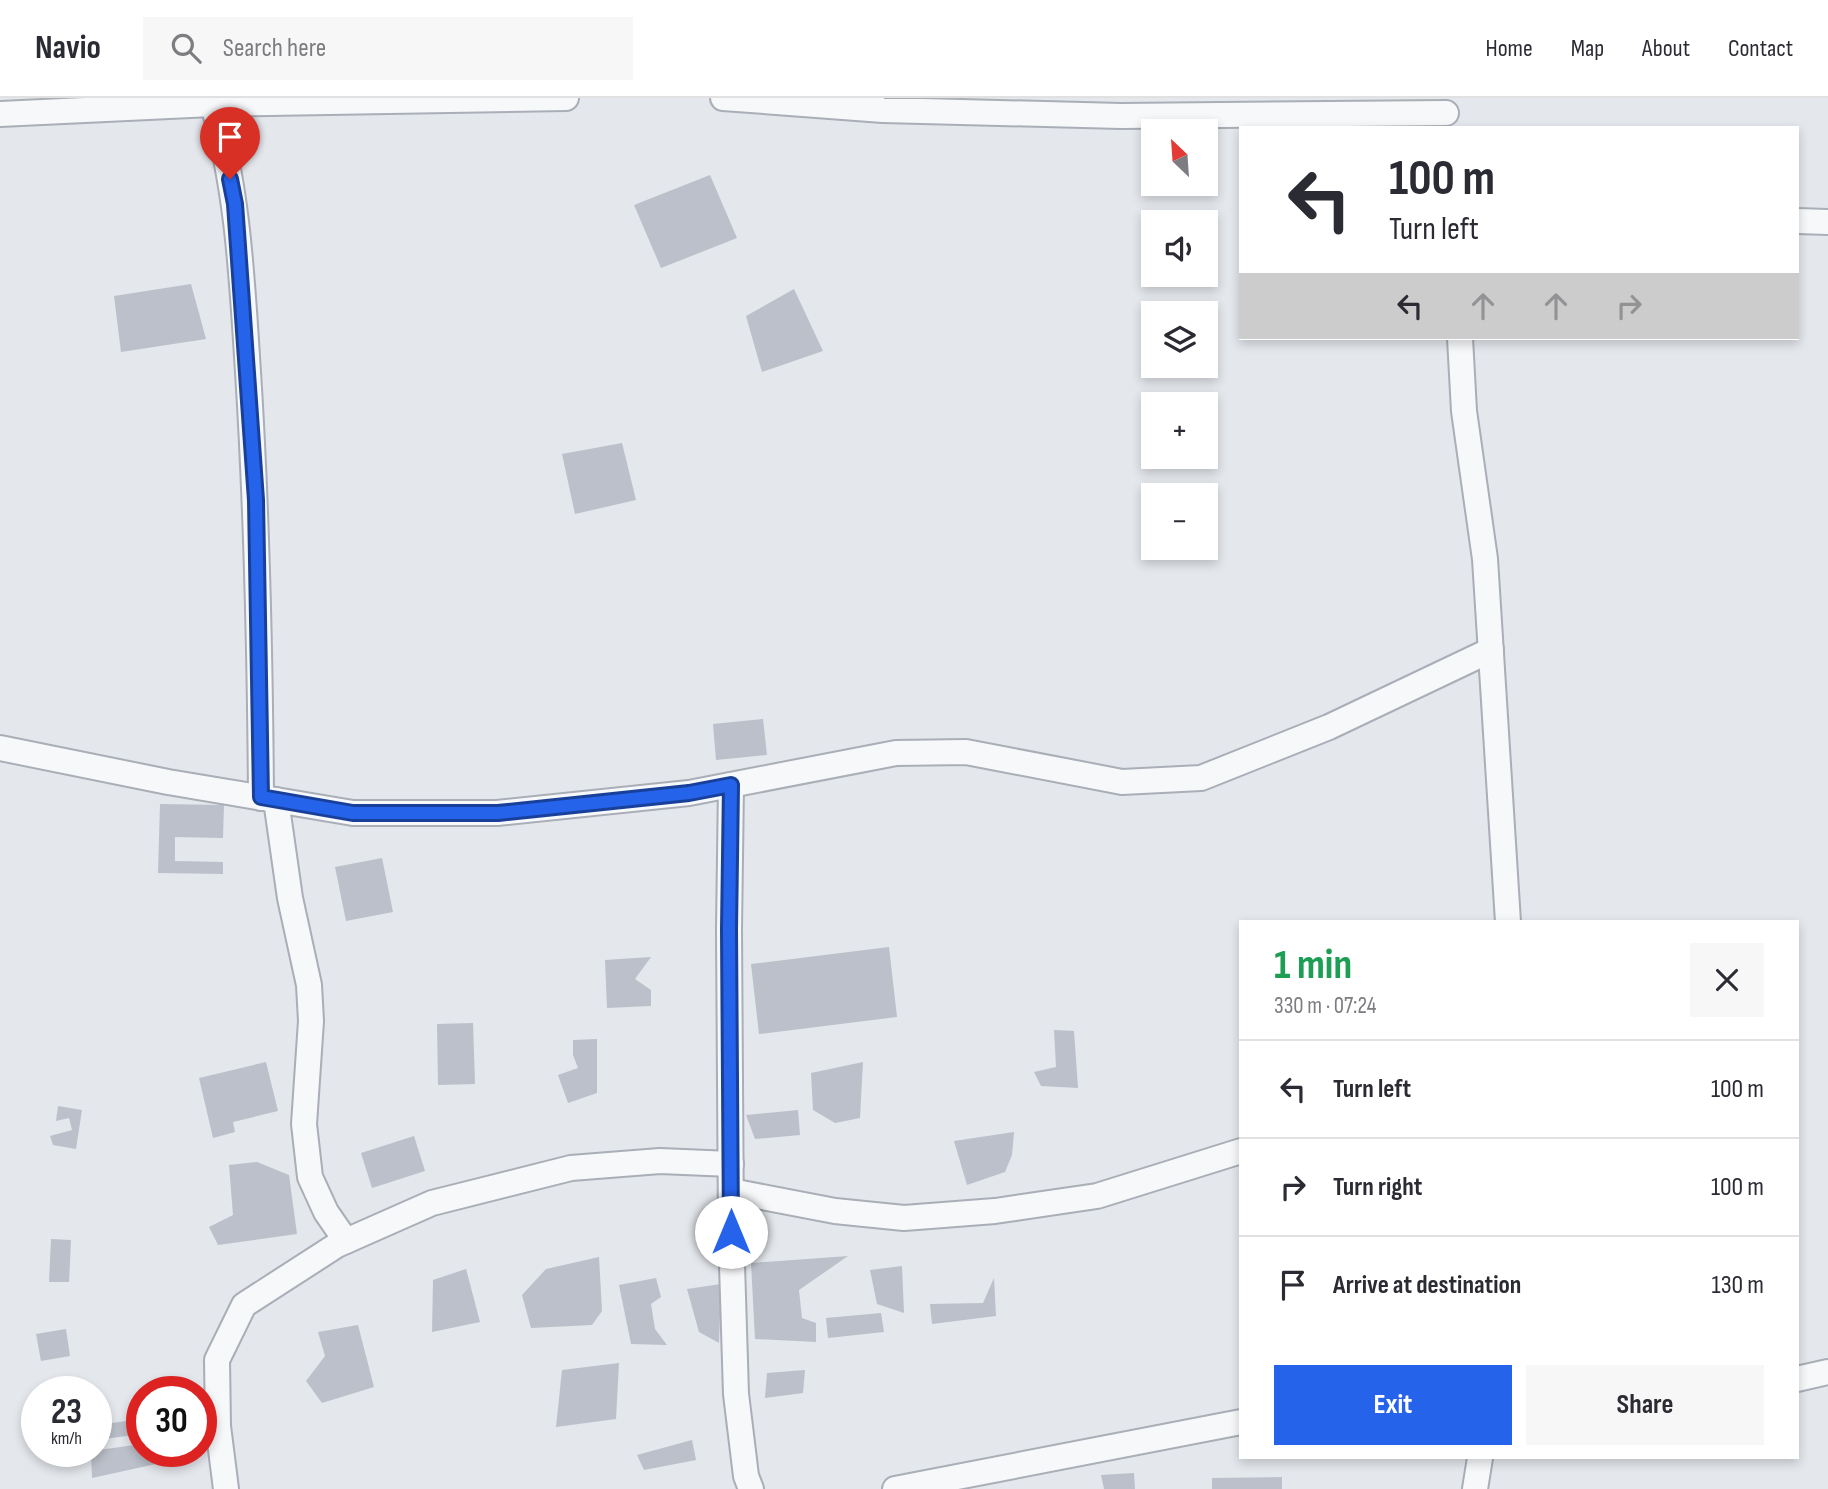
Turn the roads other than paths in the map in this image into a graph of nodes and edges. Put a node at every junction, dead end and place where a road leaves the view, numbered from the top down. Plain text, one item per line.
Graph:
1 (566, 98) edge
2 (723, 98) edge
3 (211, 101) edge
4 (1446, 113) edge
5 (0, 114) edge
6 (1799, 221) edge
7 (1828, 222) edge
8 (1460, 340) edge
9 (1490, 650) junction
10 (0, 748) edge
11 (731, 785) junction
12 (268, 799) junction
13 (1507, 920) edge
14 (1239, 1152) edge
15 (731, 1164) junction
16 (731, 1191) junction
17 (346, 1241) junction
18 (1828, 1372) edge
19 (1799, 1379) edge
20 (1239, 1422) edge
21 (1480, 1459) edge
22 (226, 1489) edge
23 (751, 1489) edge
24 (895, 1489) edge
25 (1475, 1489) edge

1 - 3 street
2 - 4 street
3 - 5 street
3 - 12 street
6 - 7 street
8 - 9 street
9 - 11 street
9 - 13 street
10 - 12 street
11 - 12 street
11 - 15 street
12 - 17 street
14 - 16 street
15 - 16 street
15 - 17 street
16 - 23 street
17 - 22 street
18 - 19 street
20 - 24 street
21 - 25 street

